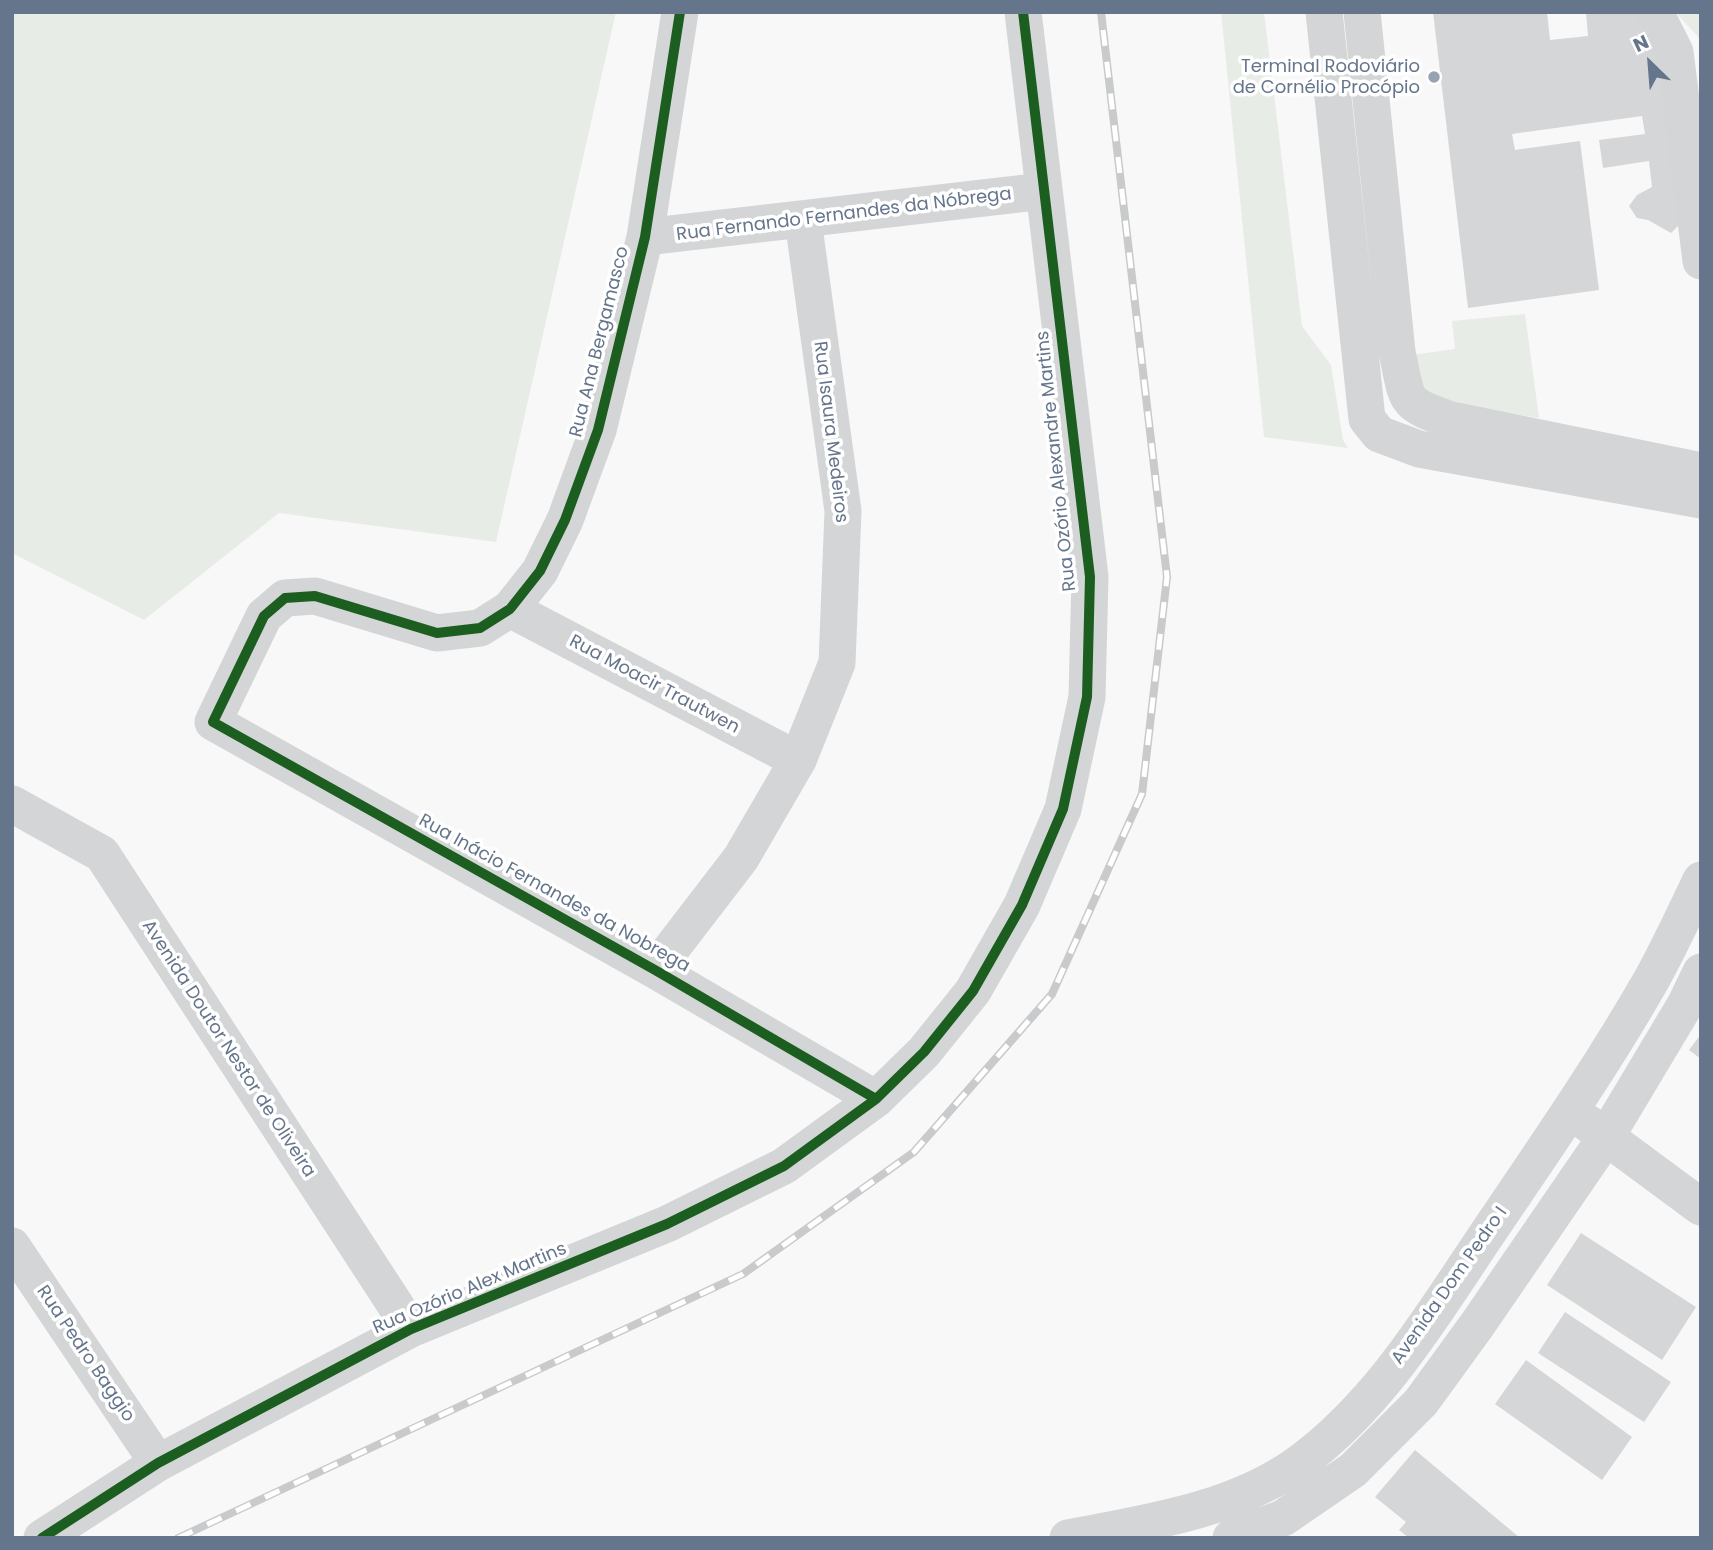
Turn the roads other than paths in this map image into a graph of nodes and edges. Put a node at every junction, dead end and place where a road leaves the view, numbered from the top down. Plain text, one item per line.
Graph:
1 (680, 12) edge
2 (1023, 12) edge
3 (1324, 12) edge
4 (1362, 12) edge
5 (1655, 12) edge
6 (1044, 191) junction
7 (803, 220) junction
8 (645, 237) junction
9 (1701, 261) edge
10 (1701, 471) edge
11 (1701, 500) edge
12 (510, 609) junction
13 (213, 722) joint
14 (798, 760) junction
15 (12, 804) edge
16 (1701, 880) edge
17 (655, 970) junction
18 (1701, 972) edge
19 (876, 1098) junction
20 (1570, 1111) junction
21 (1606, 1137) junction
22 (1701, 1207) edge
23 (12, 1246) edge
24 (411, 1329) junction
25 (158, 1463) junction
26 (42, 1538) edge
27 (1068, 1538) edge
28 (1231, 1538) edge

1 - 8 street, Rua Ana Bergamasco
2 - 6 street, Rua Ozório Alexandre Martins
3 - 11 street
4 - 10 street
5 - 9 street
6 - 7 street, Rua Fernando Fernandes da Nóbrega
6 - 19 street, Rua Ozório Alexandre Martins
7 - 8 street, Rua Fernando Fernandes da Nóbrega
7 - 14 street, Rua Isaura Medeiros
8 - 12 street, Rua Ana Bergamasco
12 - 13 street, Rua Ana Bergamasco
12 - 14 street, Rua Moacir Trautwen
13 - 17 street, Rua Inácio Fernandes da Nobrega
14 - 17 street, Rua Isaura Medeiros
15 - 24 street, Avenida Doutor Nestor de Oliveira
16 - 20 street, Avenida Dom Pedro I
17 - 19 street, Rua Inácio Fernandes da Nobrega
18 - 21 street
19 - 24 street, Rua Ozório Alex Martins
20 - 21 street
20 - 27 street, Avenida Dom Pedro I
21 - 22 street
21 - 28 street
23 - 25 street, Rua Pedro Baggio
24 - 25 street, Rua Ozório Alex Martins
25 - 26 street, Rua Ozório Alex Martins

